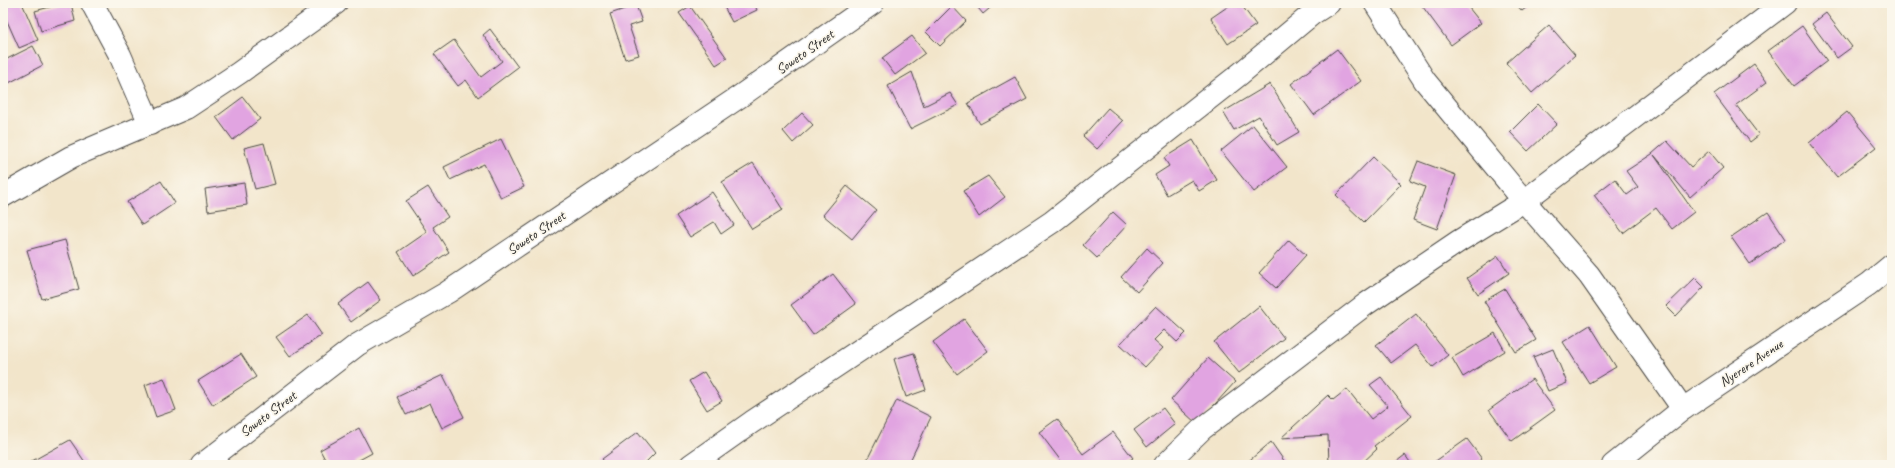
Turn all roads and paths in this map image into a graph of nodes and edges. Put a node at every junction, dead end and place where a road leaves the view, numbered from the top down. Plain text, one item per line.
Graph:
1 (92, 3) edge
2 (336, 3) edge
3 (872, 3) edge
4 (1329, 3) edge
5 (1375, 3) edge
6 (1785, 3) edge
7 (150, 124) junction
8 (3, 196) edge
9 (1524, 201) junction
10 (1892, 264) edge
11 (1683, 409) junction
12 (202, 465) edge
13 (691, 465) edge
14 (1165, 465) edge
15 (1613, 465) edge

1 - 7 street
2 - 7 street
3 - 12 street, Soweto Street
4 - 13 street
5 - 9 street
6 - 9 street
7 - 8 street
9 - 11 street
9 - 14 street
10 - 11 street, Nyerere Avenue
11 - 15 street, Nyerere Avenue

